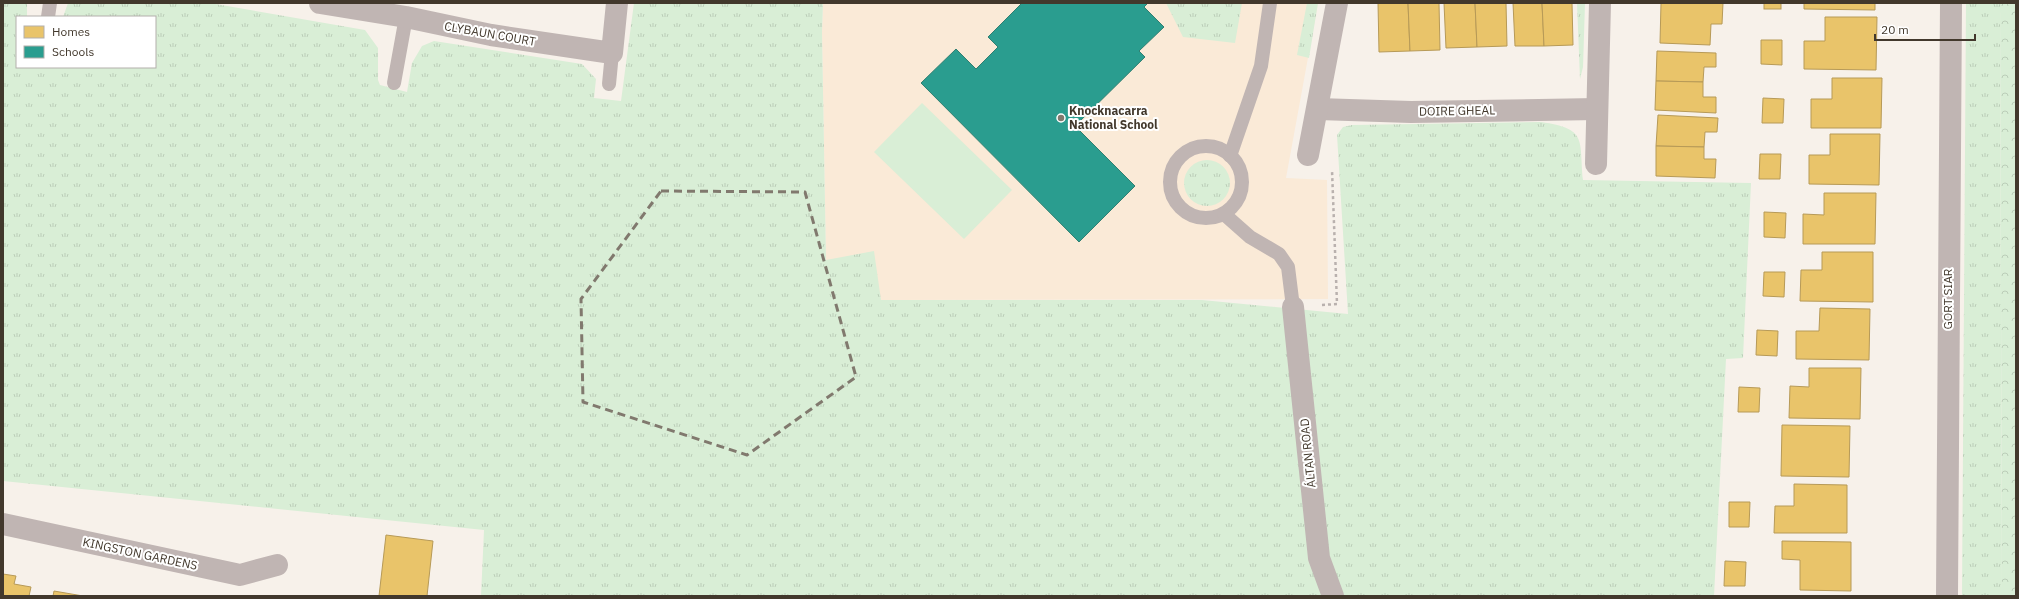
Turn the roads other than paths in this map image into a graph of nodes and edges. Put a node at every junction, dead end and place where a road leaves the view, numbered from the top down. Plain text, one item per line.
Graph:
1 (50, 3) edge
2 (320, 3) edge
3 (617, 3) edge
4 (1270, 3) edge
5 (1337, 3) edge
6 (1600, 3) edge
7 (1951, 3) edge
8 (48, 16) edge
9 (406, 17) junction
10 (612, 53) junction
11 (394, 83) dead end
12 (609, 84) dead end
13 (1318, 109) junction
14 (1597, 109) junction
15 (1308, 155) road end
16 (1230, 156) junction
17 (1596, 164) dead end
18 (1224, 214) junction
19 (1293, 307) joint
20 (3, 524) edge
21 (277, 565) dead end
22 (1333, 596) edge
23 (1947, 596) edge

1 - 8 lane
2 - 9 street, CLYBAUN COURT
3 - 10 street
4 - 16 lane
5 - 13 street
6 - 14 street
7 - 23 street, GORT SIAR
9 - 10 street, CLYBAUN COURT
9 - 11 lane
10 - 12 lane
13 - 14 street, DOIRE GHEAL
13 - 15 street
14 - 17 street
16 - 18 lane
16 - 18 lane
18 - 19 lane
19 - 22 street, ÁLTAN ROAD
20 - 21 street, KINGSTON GARDENS

